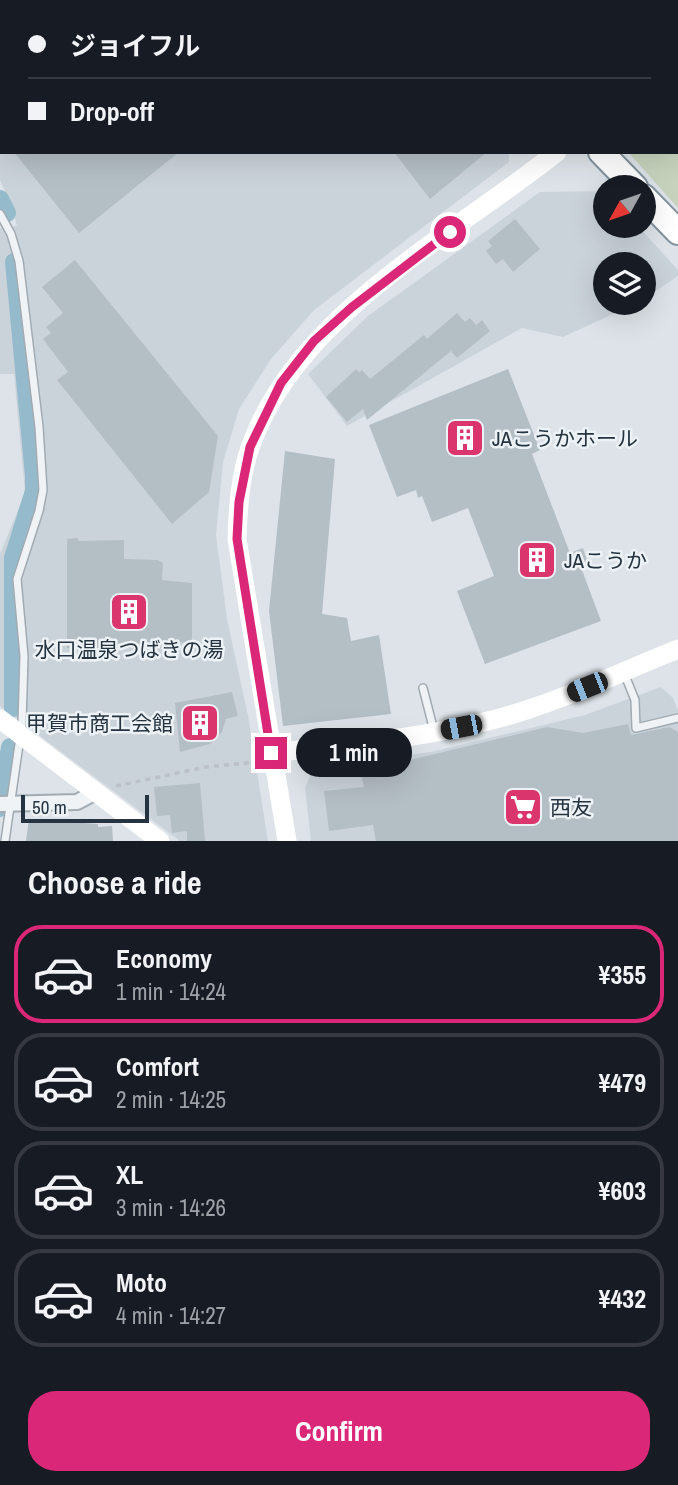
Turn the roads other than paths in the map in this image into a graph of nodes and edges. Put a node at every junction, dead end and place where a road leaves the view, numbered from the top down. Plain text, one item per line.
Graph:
1 (553, 154) edge
2 (603, 154) edge
3 (623, 175) edge
4 (656, 209) edge
5 (0, 214) edge
6 (678, 232) edge
7 (678, 649) edge
8 (624, 672) junction
9 (423, 688) dead end
10 (678, 718) edge
11 (0, 719) edge
12 (434, 732) junction
13 (21, 734) junction
14 (263, 758) junction
15 (102, 790) junction
16 (5, 805) edge
17 (5, 841) edge
18 (160, 841) edge
19 (287, 841) edge

1 - 14 street
2 - 3 highway
4 - 6 highway
5 - 13 lane
7 - 8 street
8 - 10 lane
8 - 12 street
9 - 12 lane
11 - 13 street
12 - 14 street
13 - 15 street
13 - 16 lane
14 - 19 street
15 - 16 street
15 - 18 street
16 - 17 lane

